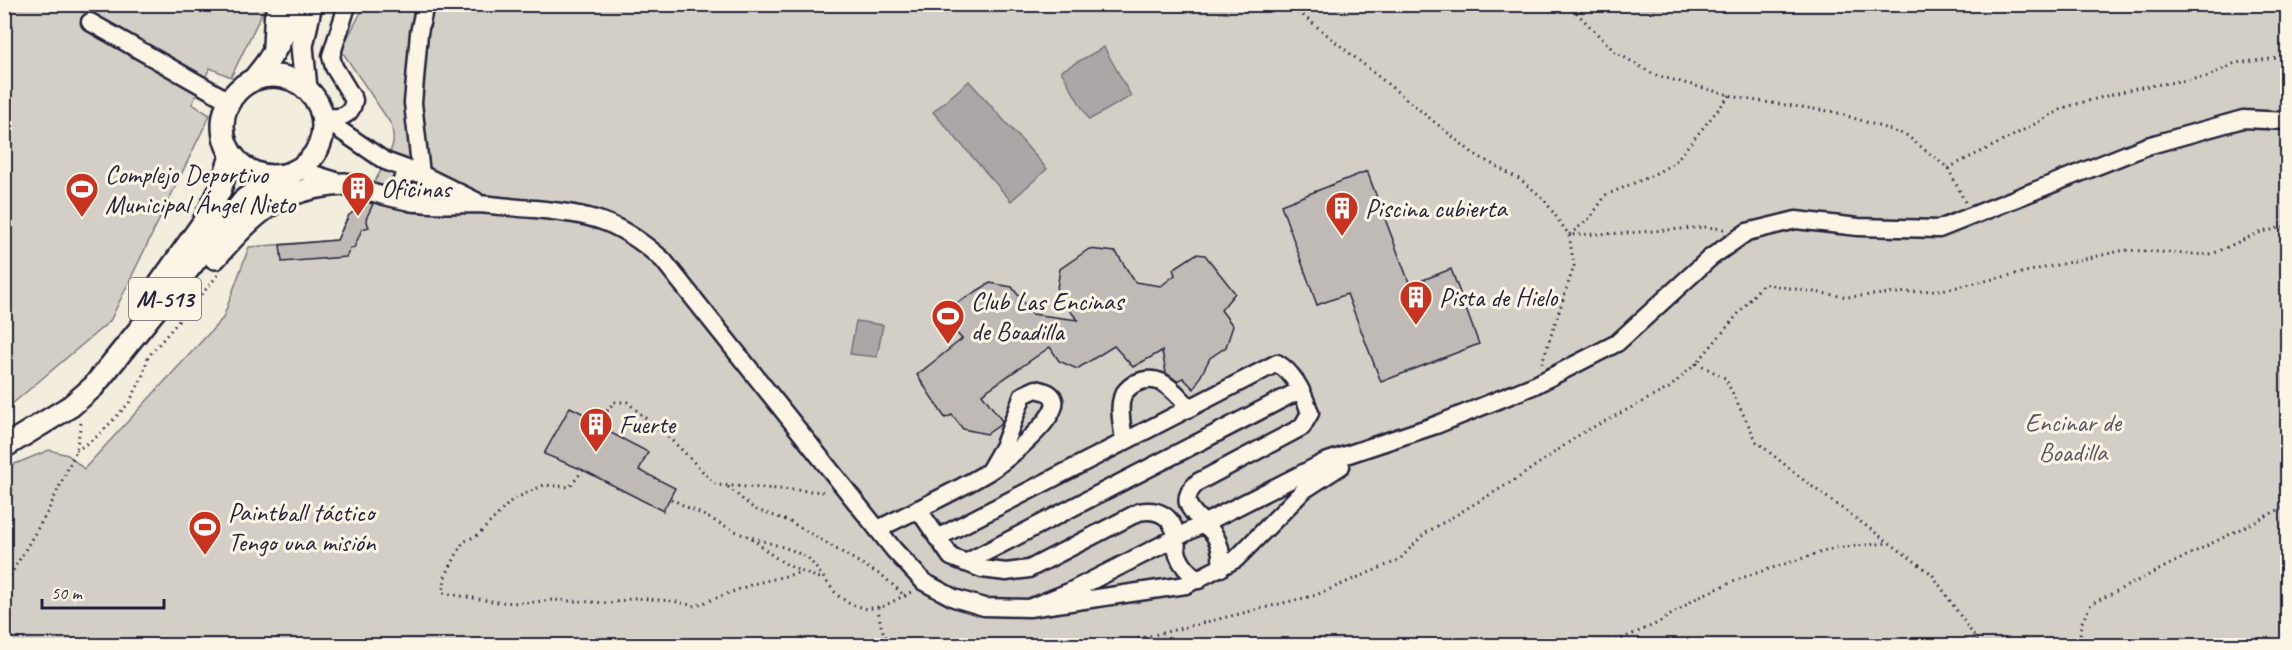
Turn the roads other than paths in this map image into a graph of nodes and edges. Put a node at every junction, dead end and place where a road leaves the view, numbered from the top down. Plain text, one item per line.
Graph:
1 (279, 4) edge
2 (296, 4) edge
3 (311, 4) edge
4 (425, 4) edge
5 (346, 9) dead end
6 (90, 22) dead end
7 (271, 59) junction
8 (254, 80) junction
9 (306, 89) junction
10 (229, 101) junction
11 (2288, 108) edge
12 (323, 115) junction
13 (2243, 119) junction
14 (2288, 121) edge
15 (231, 156) junction
16 (294, 172) junction
17 (421, 174) junction
18 (345, 184) junction
19 (413, 203) junction
20 (482, 204) junction
21 (93, 387) junction
22 (1300, 390) junction
23 (1189, 407) junction
24 (38, 426) junction
25 (1124, 441) junction
26 (1384, 443) junction
27 (4, 447) edge
28 (989, 471) junction
29 (918, 509) junction
30 (1203, 523) junction
31 (878, 530) junction
32 (1176, 537) junction
33 (937, 538) junction
34 (965, 563) junction
35 (1221, 568) junction
36 (1199, 580) junction
37 (1029, 608) junction

1 - 7 street
2 - 7 main road
3 - 9 main road
4 - 17 street
5 - 12 street
6 - 10 street
7 - 8 main road
8 - 9 main road
8 - 10 main road
9 - 12 main road
10 - 15 main road
11 - 13 street
12 - 16 main road, M-513
12 - 17 street
13 - 14 street
13 - 26 street
15 - 16 main road
15 - 24 main road, M-513
16 - 18 street
16 - 21 main road, M-513
17 - 19 street
17 - 20 street
18 - 19 street
18 - 21 main road
19 - 20 street
20 - 31 street
21 - 24 main road, M-513
22 - 23 street
22 - 30 street
22 - 34 street
23 - 25 street
23 - 25 street
24 - 27 main road, M-513
25 - 33 street
26 - 30 street
26 - 35 street
28 - 28 street
28 - 29 street
29 - 31 street
29 - 33 street
30 - 32 street
30 - 35 street
31 - 37 street
32 - 34 street
32 - 36 street
32 - 37 street
33 - 34 street
35 - 36 street
36 - 37 street

